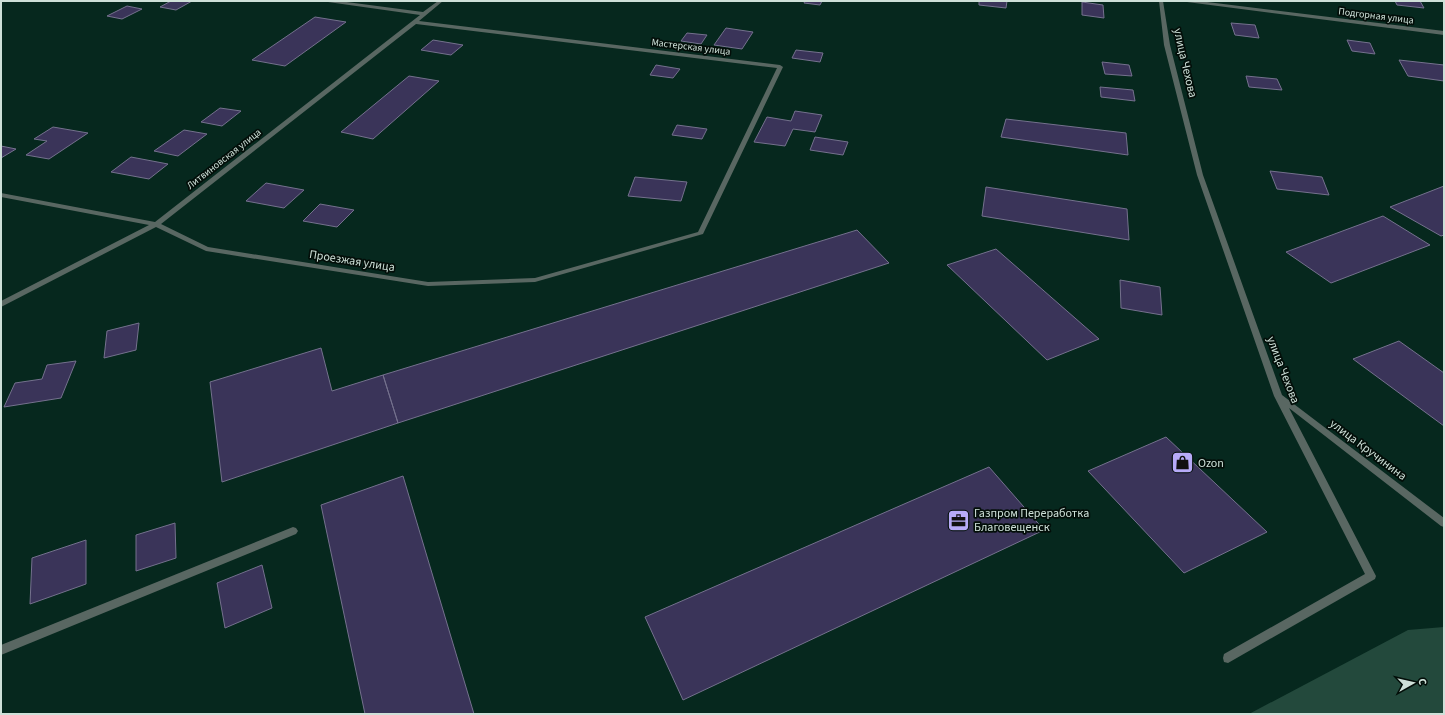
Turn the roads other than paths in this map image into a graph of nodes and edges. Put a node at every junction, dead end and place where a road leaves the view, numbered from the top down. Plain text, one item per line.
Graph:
1 (328, 1) edge
2 (441, 1) edge
3 (1161, 1) edge
4 (1187, 1) edge
5 (425, 14) junction
6 (416, 22) junction
7 (1444, 34) edge
8 (1, 195) edge
9 (156, 224) junction
10 (701, 233) joint
11 (1, 304) edge
12 (1278, 396) junction
13 (1444, 523) edge
14 (293, 531) dead end
15 (1, 650) edge
16 (1228, 658) dead end

1 - 5 street
2 - 5 street, Литвиновская улица
3 - 12 street, улица Чехова
4 - 7 street, Подгорная улица
5 - 6 street, Литвиновская улица
6 - 9 street, Литвиновская улица
6 - 10 street, Мастерская улица
8 - 9 street, Проезжая улица
9 - 10 street, Проезжая улица
9 - 11 street, Литвиновская улица
12 - 13 street, улица Кручинина
12 - 16 street, улица Чехова
14 - 15 street

